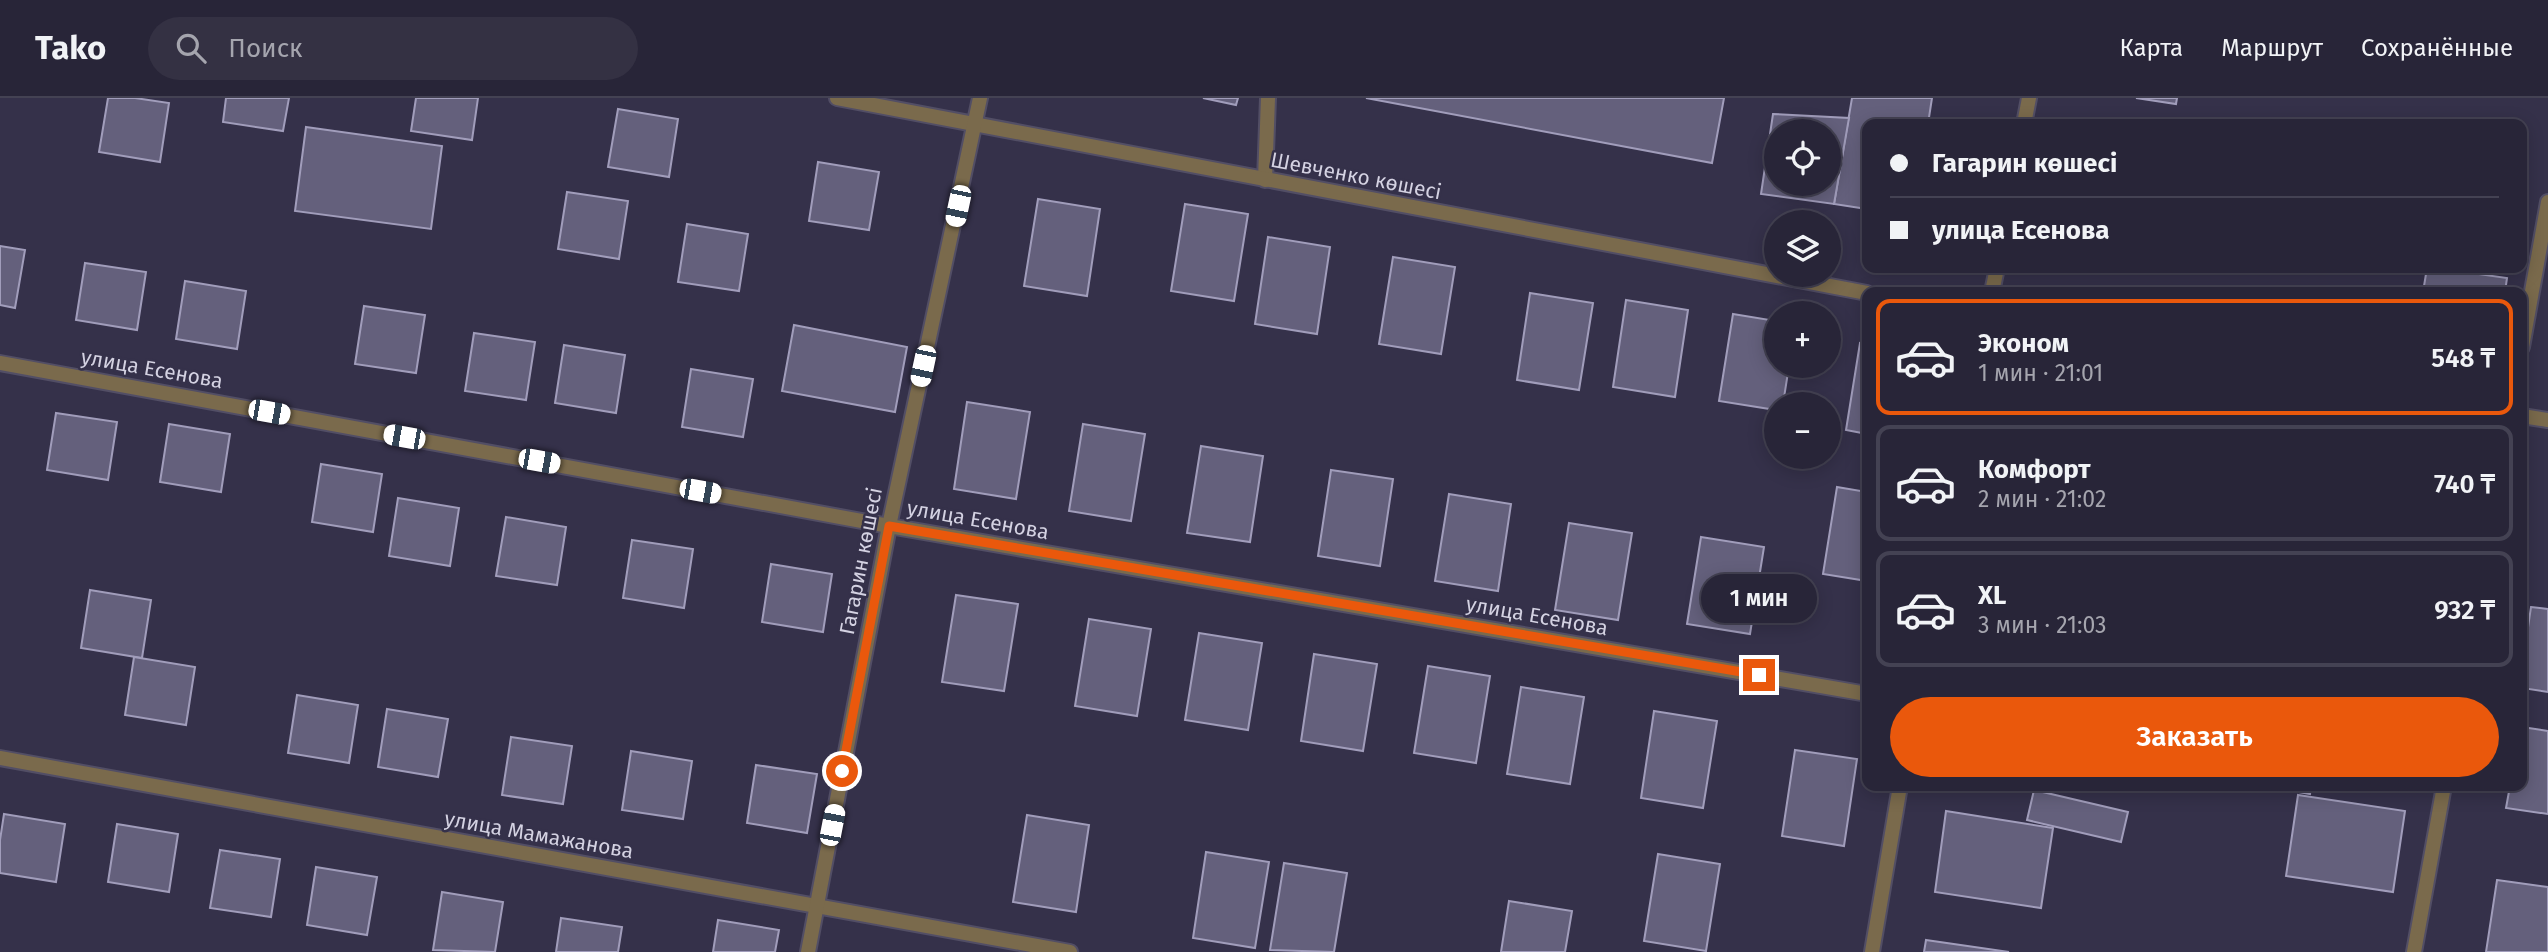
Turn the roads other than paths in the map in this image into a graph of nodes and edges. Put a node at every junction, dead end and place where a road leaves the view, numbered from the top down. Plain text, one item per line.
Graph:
1 (837, 98) edge
2 (980, 98) edge
3 (1268, 98) edge
4 (2029, 98) edge
5 (2025, 119) edge
6 (975, 126) junction
7 (1265, 180) junction
8 (2548, 202) edge
9 (1862, 292) edge
10 (2527, 319) edge
11 (0, 363) edge
12 (2527, 417) edge
13 (2548, 420) edge
14 (889, 526) junction
15 (1862, 693) edge
16 (0, 758) edge
17 (1899, 791) edge
18 (2443, 791) edge
19 (817, 907) junction
20 (808, 952) edge
21 (1070, 952) edge
22 (1872, 952) edge
23 (2414, 952) edge

1 - 6 street, Шевченко көшесі
2 - 6 street, Гагарин көшесі
3 - 7 street
4 - 5 street
6 - 7 street, Шевченко көшесі
6 - 14 street, Гагарин көшесі
7 - 9 street, Шевченко көшесі
8 - 10 street
11 - 14 street, улица Есенова
12 - 13 street
14 - 15 street, улица Есенова
14 - 19 street, Гагарин көшесі
16 - 19 street, улица Мамажанова
17 - 22 street
18 - 23 street
19 - 20 street, Гагарин көшесі
19 - 21 street, улица Мамажанова

